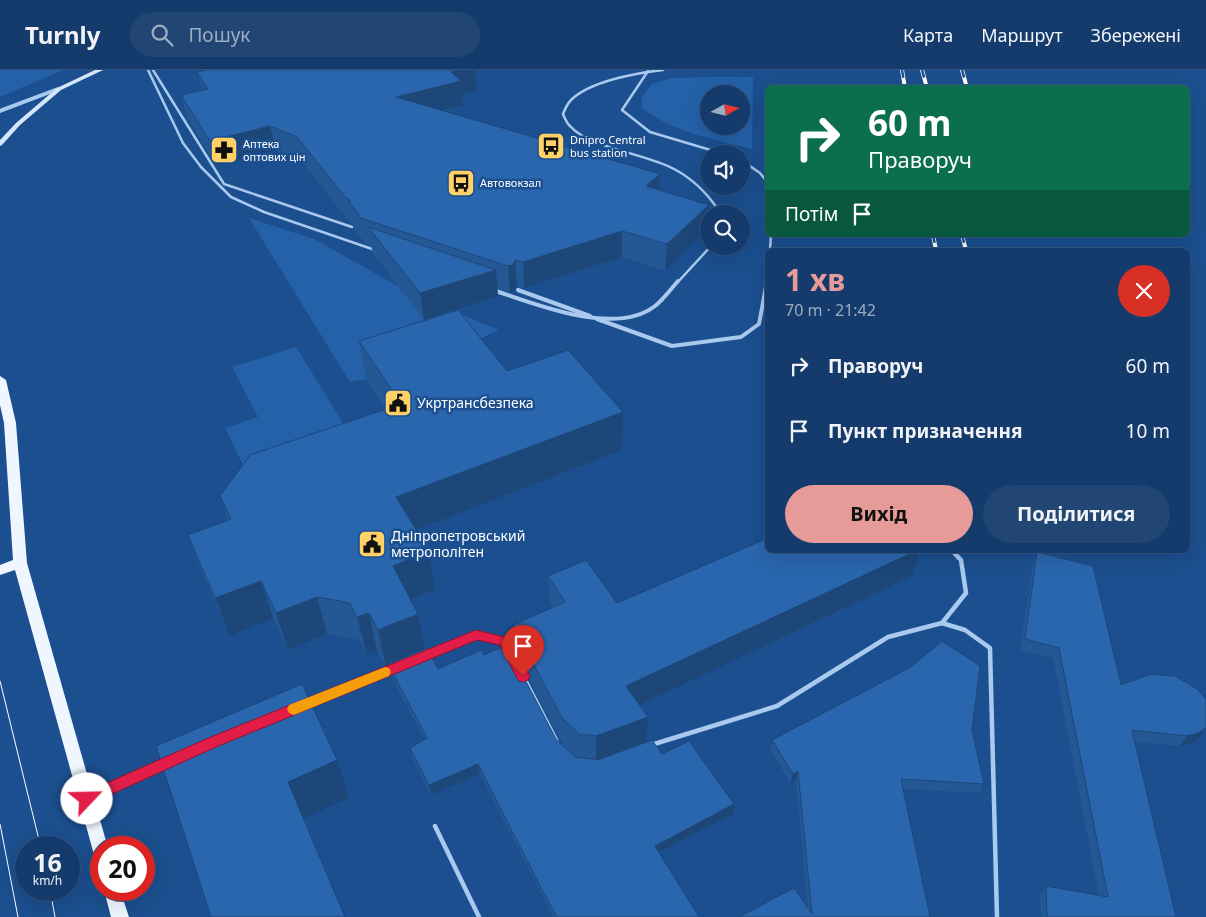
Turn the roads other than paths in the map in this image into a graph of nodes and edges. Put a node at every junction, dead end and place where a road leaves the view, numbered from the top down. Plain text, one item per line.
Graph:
1 (100, 70) edge
2 (148, 70) edge
3 (152, 70) edge
4 (663, 70) edge
5 (648, 71) edge
6 (59, 89) junction
7 (0, 112) edge
8 (0, 144) edge
9 (700, 147) edge
10 (750, 166) edge
11 (765, 180) edge
12 (716, 205) edge
13 (352, 226) edge
14 (375, 250) edge
15 (703, 255) edge
16 (486, 288) edge
17 (518, 290) dead end
18 (765, 293) edge
19 (0, 380) edge
20 (954, 553) edge
21 (20, 563) junction
22 (0, 570) edge
23 (942, 623) junction
24 (421, 657) edge
25 (514, 659) edge
26 (403, 665) edge
27 (523, 676) edge
28 (302, 706) edge
29 (560, 747) edge
30 (643, 748) edge
31 (167, 763) edge
32 (87, 799) junction
33 (435, 826) dead end
34 (97, 836) edge
35 (115, 901) edge
36 (120, 917) edge
37 (479, 917) edge
38 (996, 917) edge

1 - 6 street
2 - 14 lane, bridge
3 - 13 lane
4 - 5 lane
5 - 9 lane
5 - 12 lane
6 - 7 street
6 - 8 street
10 - 11 lane
15 - 16 lane, bridge
17 - 18 lane
19 - 21 main road
20 - 23 lane
21 - 22 main road
21 - 32 main road
23 - 30 lane
23 - 38 lane
24 - 25 lane
26 - 28 lane
27 - 29 lane
31 - 32 lane
32 - 34 main road
33 - 37 lane
35 - 36 main road

